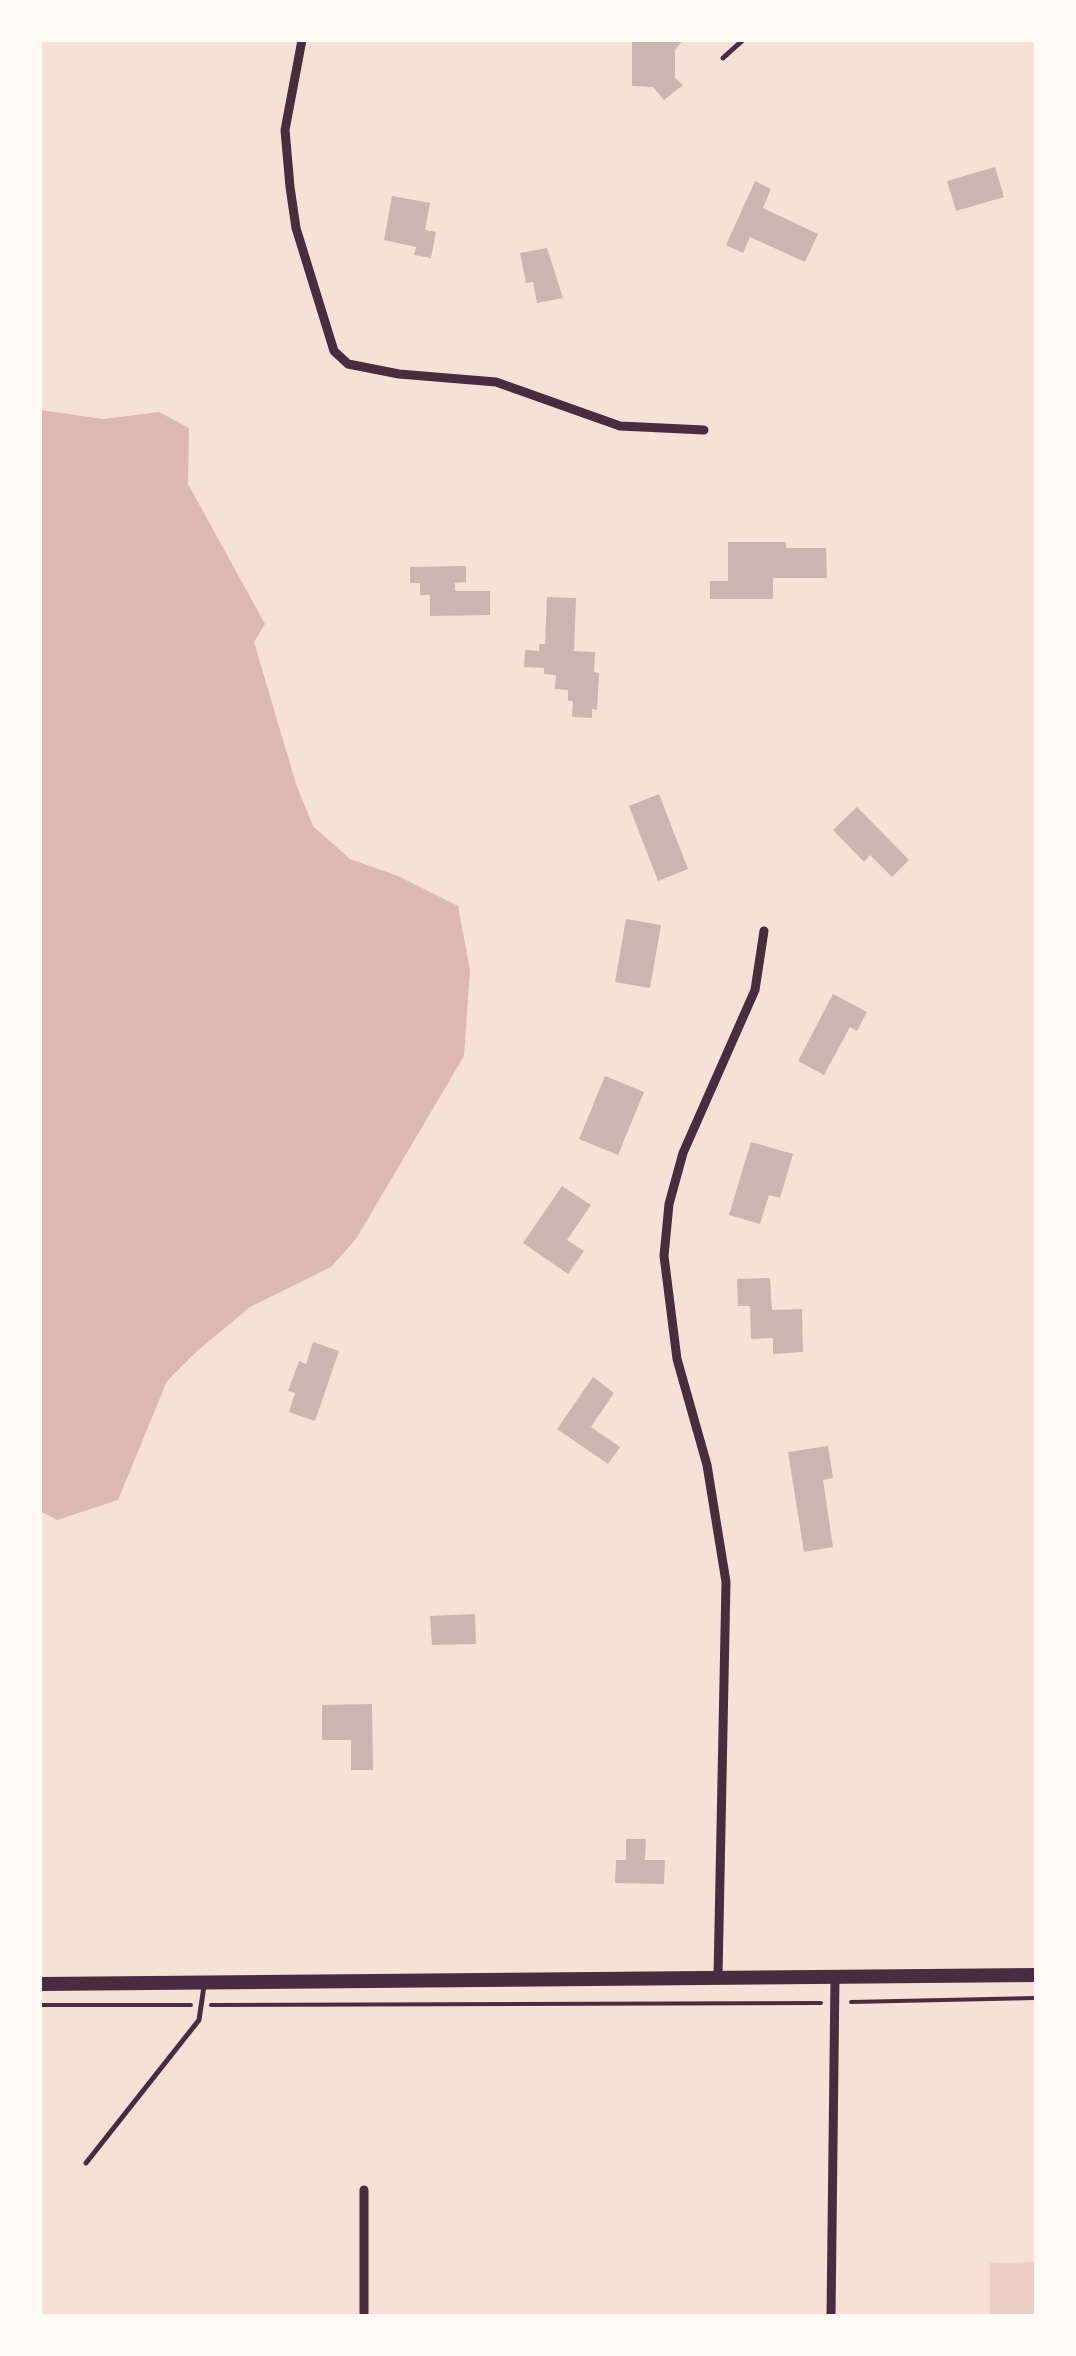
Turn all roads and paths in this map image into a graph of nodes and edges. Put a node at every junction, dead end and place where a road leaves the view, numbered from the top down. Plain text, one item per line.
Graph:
1 (302, 40) edge
2 (743, 40) edge
3 (723, 58) dead end
4 (704, 430) dead end
5 (764, 931) dead end
6 (718, 1976) junction
7 (835, 1976) junction
8 (1036, 1976) edge
9 (204, 1983) junction
10 (40, 1984) edge
11 (1036, 1998) edge
12 (834, 2002) junction
13 (40, 2005) edge
14 (204, 2005) junction
15 (86, 2163) dead end
16 (364, 2190) dead end
17 (364, 2316) edge
18 (831, 2316) edge

1 - 4 street
2 - 3 lane
5 - 6 street
6 - 7 main road
6 - 9 main road
7 - 8 main road
7 - 12 street
9 - 10 main road
9 - 14 lane
11 - 12 path
12 - 14 path
12 - 18 street
13 - 14 path
14 - 15 lane
16 - 17 street

